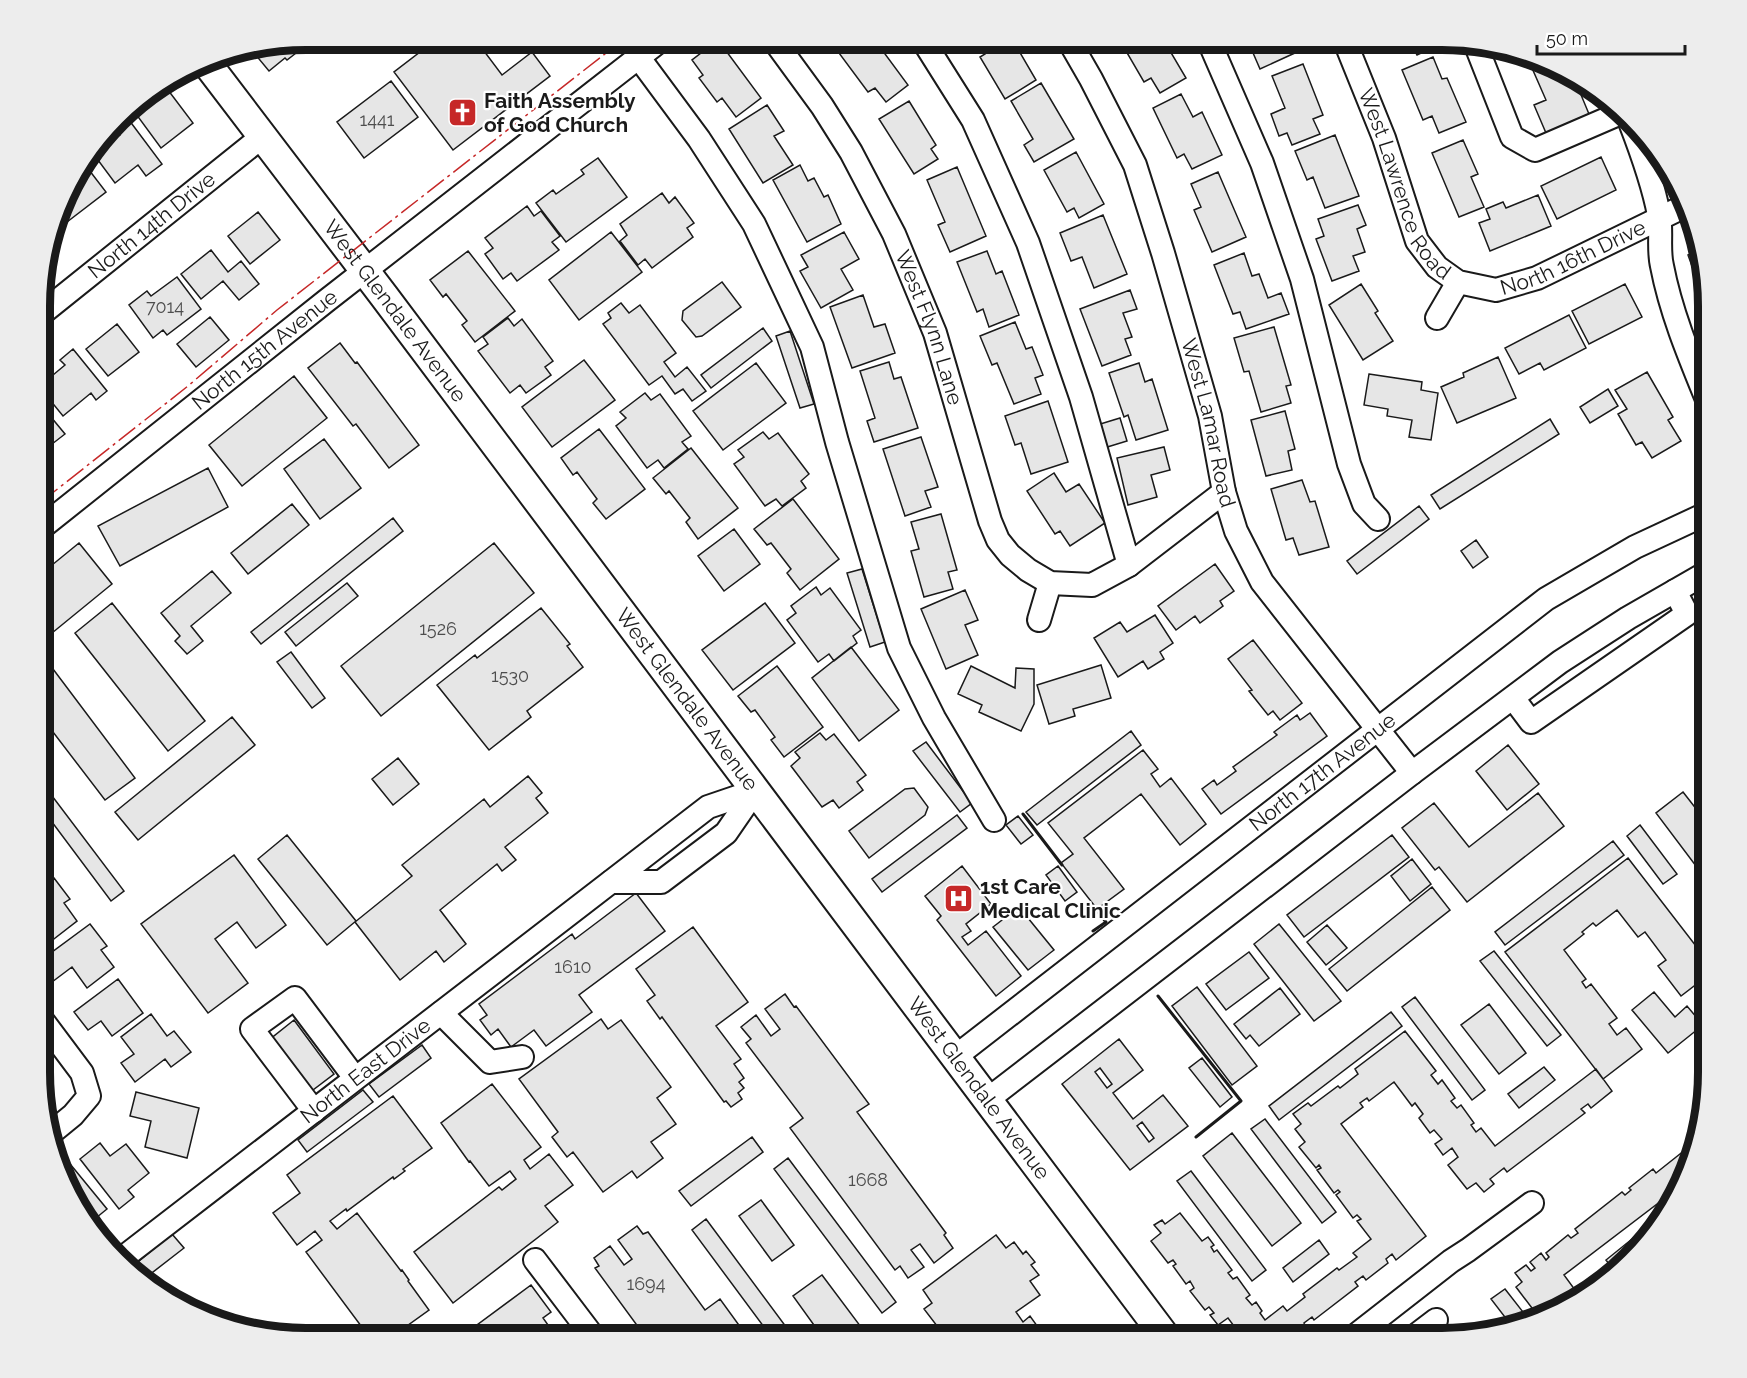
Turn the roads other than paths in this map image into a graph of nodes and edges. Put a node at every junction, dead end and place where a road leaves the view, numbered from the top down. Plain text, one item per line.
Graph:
1 (649, 50) edge
2 (781, 50) edge
3 (929, 50) edge
4 (1074, 50) edge
5 (1213, 50) edge
6 (1348, 50) edge
7 (1478, 52) edge
8 (639, 58) junction
9 (210, 68) edge
10 (1614, 116) edge
11 (263, 136) junction
12 (1637, 140) edge
13 (1679, 209) edge
14 (1659, 218) junction
15 (364, 271) junction
16 (1458, 282) junction
17 (50, 307) edge
18 (1437, 318) dead end
19 (1698, 377) edge
20 (1224, 492) junction
21 (1698, 518) edge
22 (1378, 519) dead end
23 (50, 521) edge
24 (1129, 565) junction
25 (1698, 578) edge
26 (1050, 584) junction
27 (1675, 591) junction
28 (1039, 620) dead end
29 (1513, 698) junction
30 (1377, 730) junction
31 (1412, 773) junction
32 (755, 790) junction
33 (994, 820) dead end
34 (679, 829) junction
35 (688, 863) junction
36 (611, 882) junction
37 (441, 1012) junction
38 (50, 1030) edge
39 (522, 1057) dead end
40 (956, 1057) junction
41 (355, 1078) junction
42 (987, 1100) junction
43 (314, 1111) junction
44 (56, 1129) edge
45 (1532, 1203) dead end
46 (126, 1256) edge
47 (535, 1260) dead end
48 (1436, 1320) dead end
49 (587, 1328) edge
50 (1159, 1328) edge
51 (1365, 1328) edge
52 (1425, 1328) edge

1 - 8 street, North 15th Avenue
2 - 26 street, West Flynn Lane
3 - 24 street
4 - 20 street, West Lamar Road
5 - 22 street
6 - 16 street, West Lawrence Road
7 - 10 street
8 - 15 street, North 15th Avenue
8 - 33 street
9 - 11 main road, West Glendale Avenue
11 - 15 main road, West Glendale Avenue
11 - 17 street, North 14th Drive
12 - 14 street
13 - 14 street, North 16th Drive
14 - 16 street, North 16th Drive
14 - 19 street
15 - 23 street, North 15th Avenue
15 - 32 main road, West Glendale Avenue
16 - 18 street, West Lawrence Road
20 - 24 street
20 - 30 street, West Lamar Road
21 - 30 street, North 17th Avenue
24 - 26 street
25 - 27 street
26 - 28 street
27 - 29 street
27 - 29 street
29 - 31 street
30 - 31 street, West Lamar Road
30 - 40 street, North 17th Avenue
31 - 42 street
32 - 34 street, North East Drive
32 - 35 street
32 - 40 main road, West Glendale Avenue
34 - 35 street
34 - 36 street, North East Drive
35 - 36 street
36 - 37 street, North East Drive
37 - 39 street
37 - 41 street, North East Drive
38 - 44 street
40 - 42 main road, West Glendale Avenue
41 - 43 street, North East Drive
41 - 43 street
42 - 50 main road, West Glendale Avenue
43 - 46 street, North East Drive
45 - 51 street
47 - 49 street
48 - 52 street

